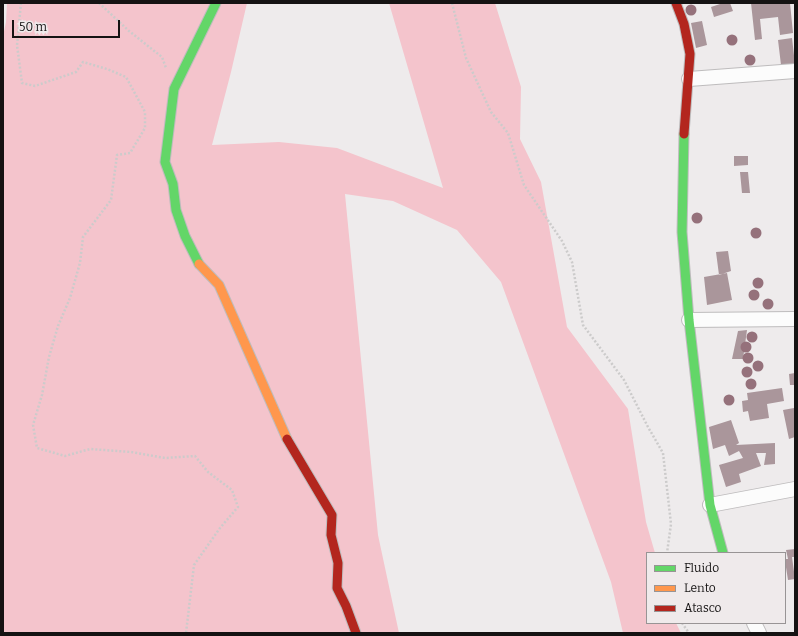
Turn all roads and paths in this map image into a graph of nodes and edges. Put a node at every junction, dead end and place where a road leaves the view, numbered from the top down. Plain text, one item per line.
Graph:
1 (21, 3) edge
2 (99, 3) edge
3 (216, 3) edge
4 (452, 3) edge
5 (676, 3) edge
6 (795, 71) edge
7 (689, 79) junction
8 (174, 89) junction
9 (795, 319) edge
10 (689, 320) junction
11 (795, 489) edge
12 (710, 505) junction
13 (667, 552) edge
14 (723, 552) edge
15 (683, 624) edge
16 (754, 624) edge
17 (186, 633) edge
18 (356, 633) edge
19 (689, 633) edge
20 (759, 633) edge

1 - 17 path
2 - 8 path
3 - 8 street
4 - 13 path
5 - 7 street
6 - 7 street
7 - 10 street
8 - 18 street
9 - 10 street
10 - 12 street
11 - 12 street
12 - 14 street
15 - 19 path
16 - 20 street

